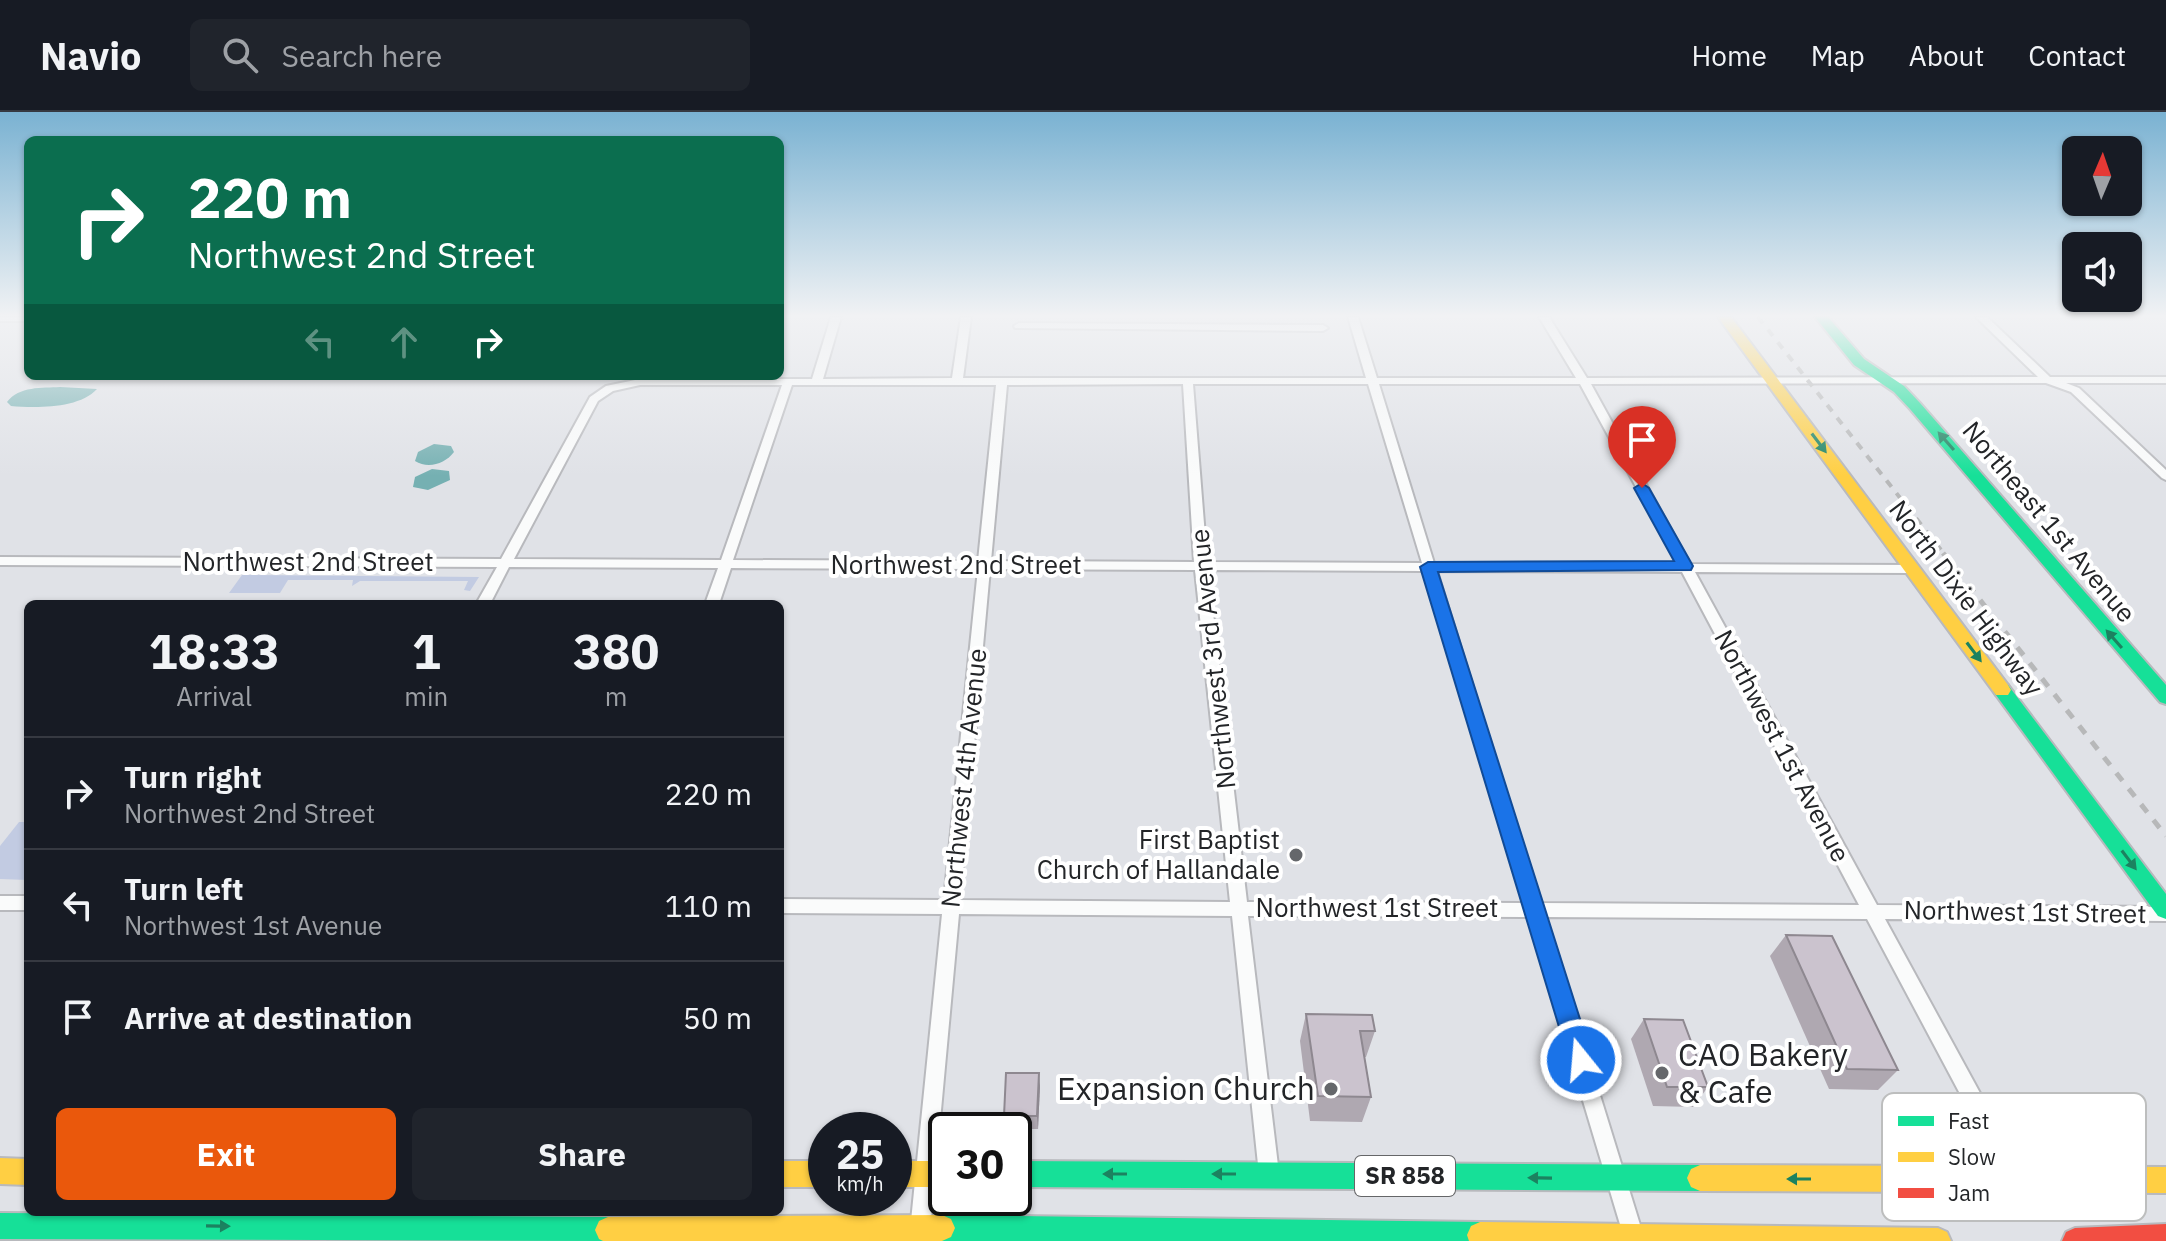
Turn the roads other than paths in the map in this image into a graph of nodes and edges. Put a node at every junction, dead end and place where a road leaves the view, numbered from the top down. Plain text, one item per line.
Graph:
1 (820, 370) edge
2 (959, 370) edge
3 (1368, 370) edge
4 (1577, 370) edge
5 (1764, 370) edge
6 (1870, 370) edge
7 (2036, 370) edge
8 (638, 380) edge
9 (690, 380) edge
10 (1884, 380) junction
11 (2047, 380) junction
12 (2166, 380) edge
13 (817, 381) junction
14 (1772, 381) junction
15 (788, 382) junction
16 (957, 382) junction
17 (1002, 382) junction
18 (1372, 382) junction
19 (1188, 383) junction
20 (1585, 383) junction
21 (2166, 476) edge
22 (0, 561) edge
23 (505, 563) junction
24 (725, 563) junction
25 (985, 565) junction
26 (1685, 566) junction
27 (1201, 567) junction
28 (1428, 567) junction
29 (1913, 569) junction
30 (485, 600) edge
31 (713, 600) edge
32 (2166, 697) edge
33 (0, 903) edge
34 (24, 903) edge
35 (784, 906) edge
36 (951, 907) junction
37 (1240, 908) junction
38 (1535, 909) junction
39 (1870, 910) junction
40 (2166, 912) edge
41 (1969, 1093) edge
42 (940, 1112) edge
43 (0, 1171) edge
44 (24, 1172) edge
45 (784, 1174) edge
46 (808, 1174) edge
47 (1032, 1174) edge
48 (1269, 1174) junction
49 (1882, 1178) edge
50 (1618, 1179) junction
51 (2146, 1180) edge
52 (2166, 1180) edge
53 (928, 1206) edge
54 (0, 1226) edge
55 (151, 1226) edge
56 (920, 1235) edge
57 (503, 1236) edge
58 (1275, 1236) edge
59 (2166, 1237) edge
60 (1635, 1239) edge
61 (1938, 1241) edge
62 (2075, 1241) edge

1 - 13 street
2 - 16 street
3 - 18 street
4 - 20 street, Northwest 1st Avenue
5 - 14 main road, North Dixie Highway
6 - 10 main road, Northeast 1st Avenue
7 - 11 street
8 - 23 street
9 - 15 street
10 - 11 street
10 - 14 street
32 -> 10 main road, Northeast 1st Avenue
11 - 12 street
11 - 21 street
13 - 15 street
13 - 16 street
14 - 20 street
14 -> 29 main road, North Dixie Highway
15 - 24 street
16 - 17 street
17 - 19 street
17 - 25 street, Northwest 4th Avenue
18 - 19 street
18 - 20 street
18 - 28 street
19 - 27 street, Northwest 3rd Avenue
20 - 26 street, Northwest 1st Avenue
22 - 23 street, Northwest 2nd Street
23 - 24 street, Northwest 2nd Street
23 - 30 street
24 - 25 street, Northwest 2nd Street
24 - 31 street
25 - 27 street, Northwest 2nd Street
25 - 36 street, Northwest 4th Avenue
26 - 28 street, Northwest 2nd Street
26 - 29 street, Northwest 2nd Street
26 - 39 street, Northwest 1st Avenue
27 - 28 street, Northwest 2nd Street
27 - 37 street, Northwest 3rd Avenue
28 - 38 street
29 -> 40 main road, North Dixie Highway
33 - 34 street
35 - 36 street, Northwest 1st Street
36 - 37 street, Northwest 1st Street
36 - 42 street, Northwest 4th Avenue
37 - 38 street, Northwest 1st Street
37 - 48 street, Northwest 3rd Avenue
38 - 39 street, Northwest 1st Street
38 - 50 street
39 - 40 street, Northwest 1st Street
39 - 41 street, Northwest 1st Avenue
43 - 44 main road
45 - 46 main road
48 -> 47 main road, SR 858
50 -> 48 main road, SR 858
49 -> 50 main road, SR 858
50 - 60 street
51 - 52 main road, SR 858
53 - 56 street, Northwest 4th Avenue
54 - 55 main road, SR 858
55 -> 57 main road, SR 858
56 - 57 main road, SR 858
56 - 58 main road, SR 858
58 - 60 main road, SR 858
59 - 62 main road
60 - 61 main road, SR 858

